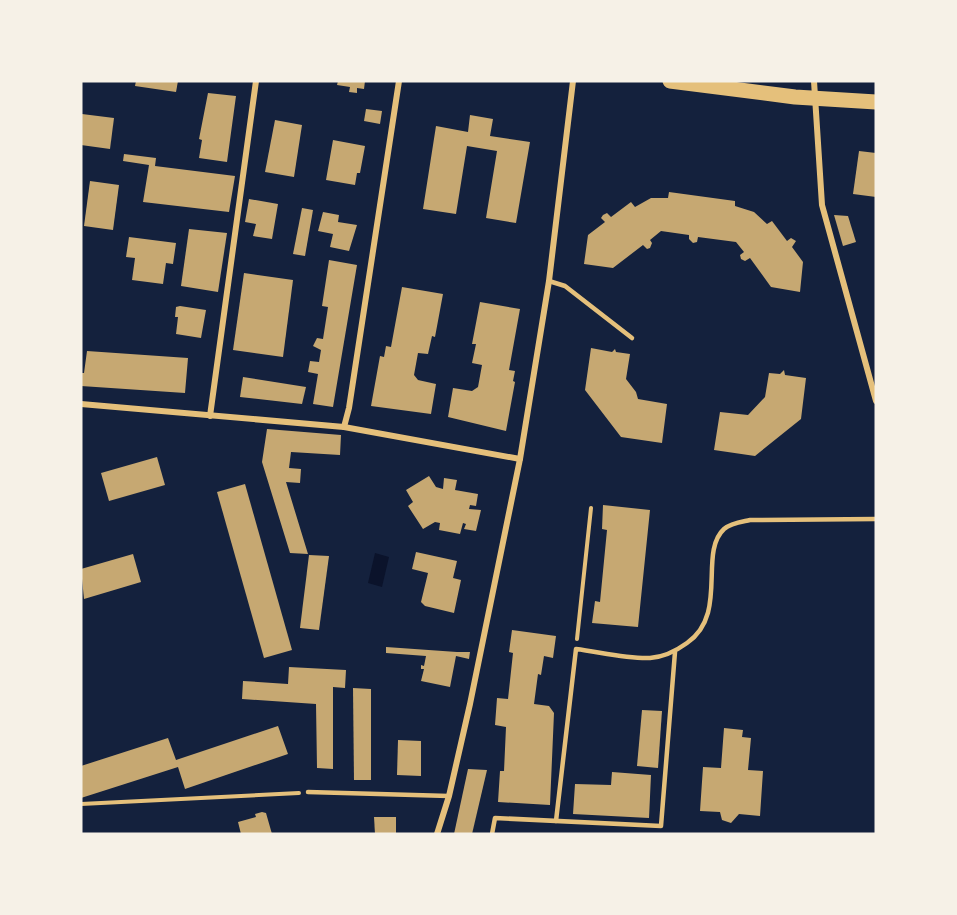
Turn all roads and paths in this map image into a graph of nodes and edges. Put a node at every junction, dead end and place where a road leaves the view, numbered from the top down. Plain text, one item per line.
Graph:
1 (256, 81) edge
2 (399, 81) edge
3 (573, 81) edge
4 (670, 81) edge
5 (814, 81) edge
6 (814, 98) junction
7 (876, 102) edge
8 (549, 281) junction
9 (632, 338) dead end
10 (876, 401) edge
11 (81, 404) edge
12 (210, 416) junction
13 (344, 427) junction
14 (520, 459) junction
15 (591, 508) dead end
16 (876, 519) edge
17 (576, 649) junction
18 (675, 651) junction
19 (308, 792) joint
20 (449, 796) junction
21 (81, 804) edge
22 (556, 821) junction
23 (437, 834) edge
24 (492, 834) edge

1 - 12 street
2 - 13 street
3 - 8 street
4 - 6 main road
5 - 6 street
6 - 7 main road
6 - 10 street
8 - 9 lane
8 - 14 street
11 - 12 street
12 - 13 street
13 - 14 street
14 - 20 street
15 - 17 path
16 - 18 lane
17 - 18 lane
17 - 22 lane
18 - 22 lane
19 - 20 lane
19 - 21 path
20 - 23 street
22 - 24 lane

